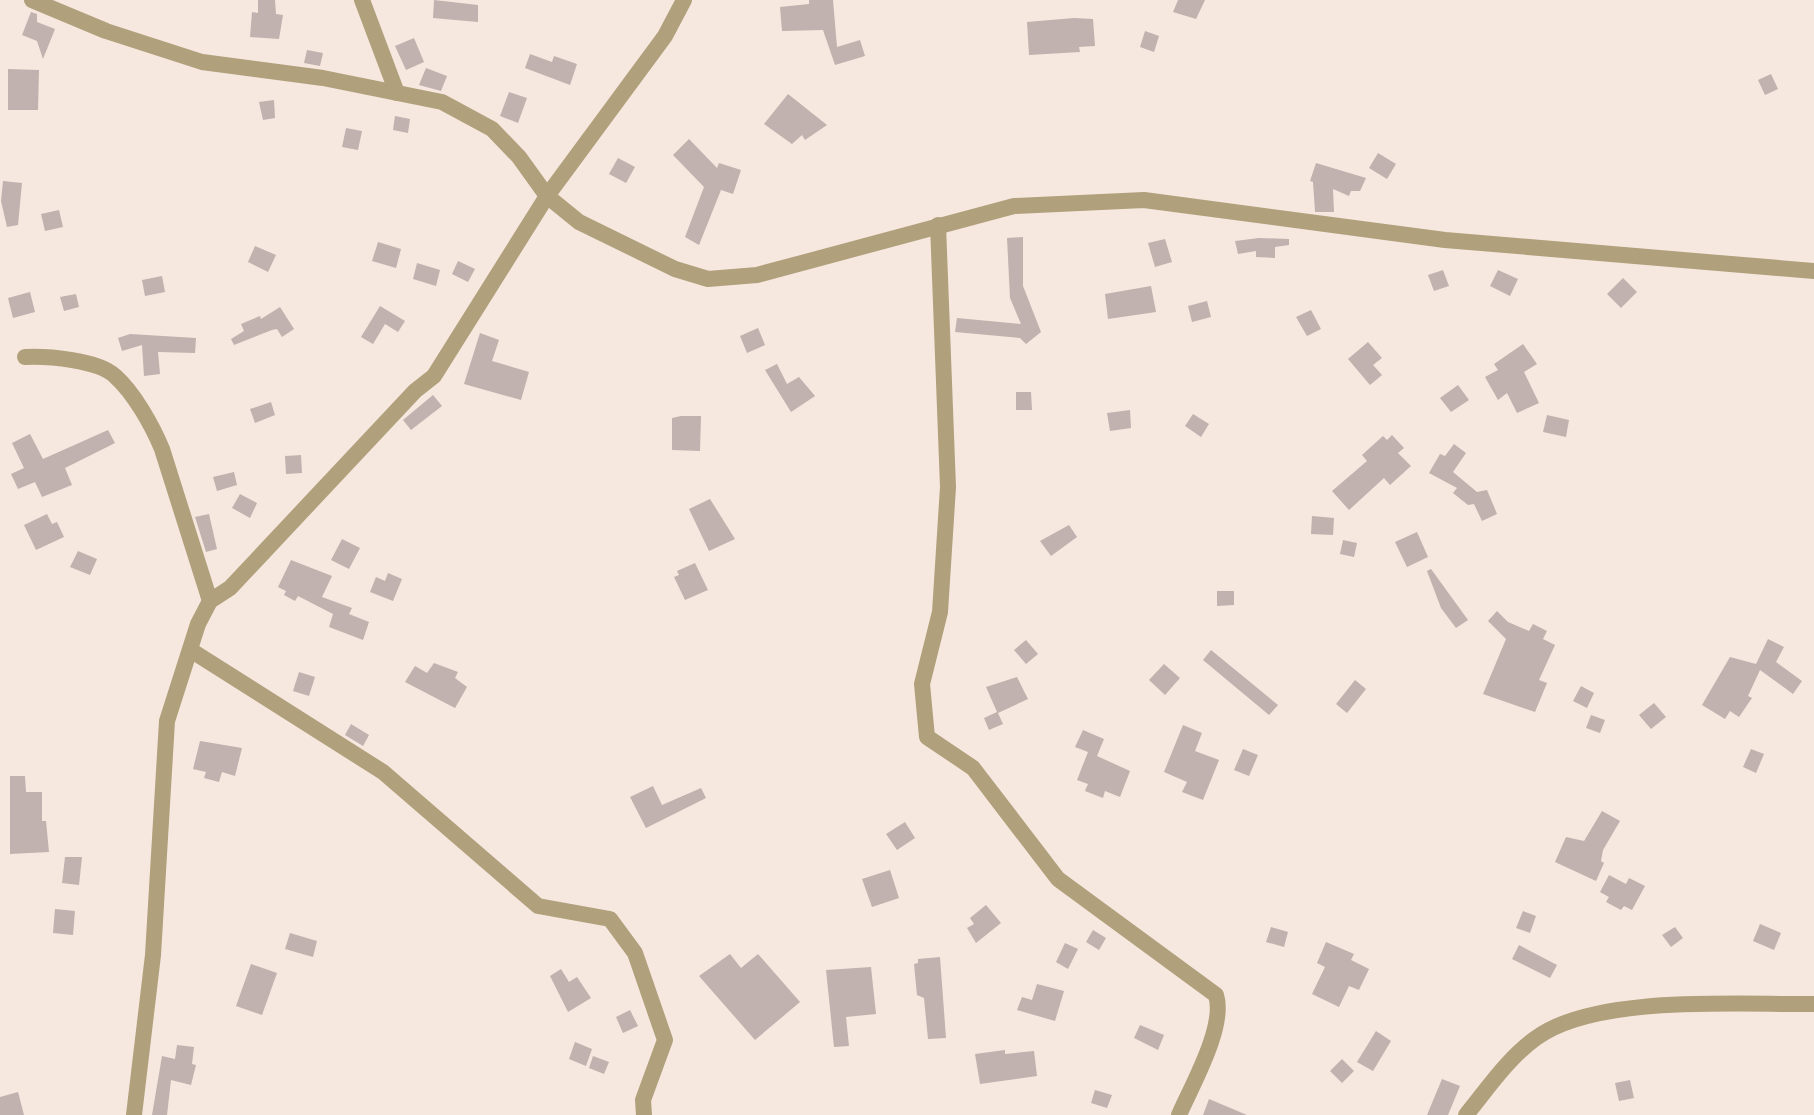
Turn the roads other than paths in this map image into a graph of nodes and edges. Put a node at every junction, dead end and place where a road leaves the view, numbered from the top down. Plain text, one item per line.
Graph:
1 (32, 0) edge
2 (362, 0) edge
3 (684, 0) edge
4 (397, 93) junction
5 (547, 196) junction
6 (938, 225) junction
7 (1814, 271) edge
8 (25, 357) dead end
9 (210, 601) junction
10 (192, 651) junction
11 (1814, 1004) edge
12 (134, 1115) edge
13 (644, 1115) edge
14 (1179, 1115) edge
15 (1466, 1115) edge

1 - 4 street
2 - 4 street
3 - 5 street
4 - 5 street
5 - 6 street
5 - 9 street
6 - 7 street
6 - 14 street
8 - 9 street
9 - 10 street
10 - 12 street
10 - 13 street
11 - 15 street

